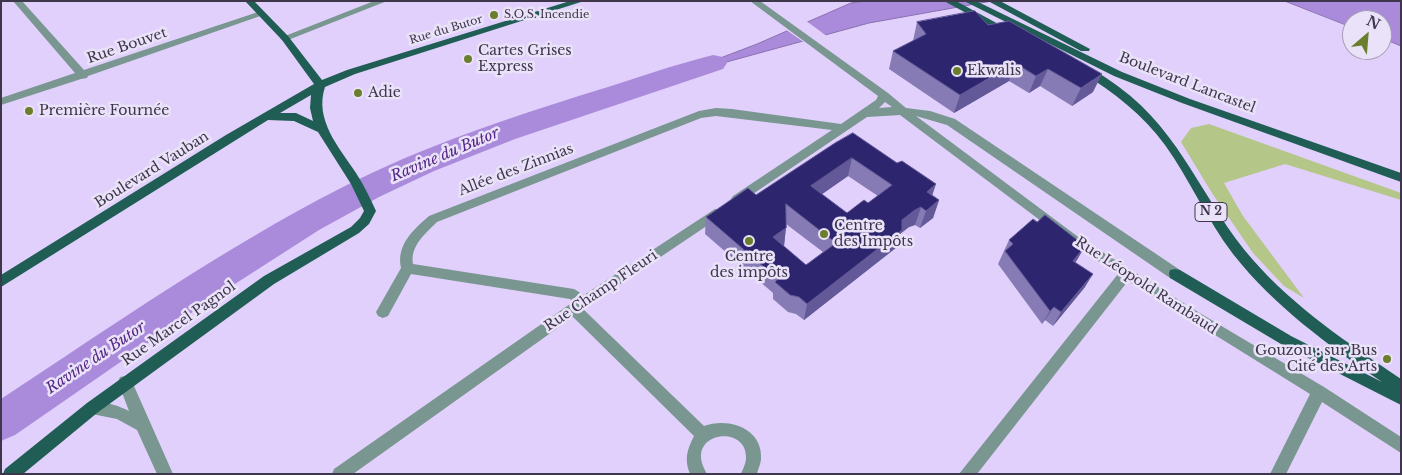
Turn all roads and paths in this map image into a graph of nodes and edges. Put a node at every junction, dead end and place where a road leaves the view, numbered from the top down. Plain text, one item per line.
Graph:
1 (17, 1) edge
2 (249, 1) edge
3 (384, 1) edge
4 (580, 1) edge
5 (754, 1) edge
6 (948, 1) edge
7 (968, 1) edge
8 (992, 1) edge
9 (261, 14) junction
10 (1043, 34) junction
11 (285, 38) junction
12 (83, 76) junction
13 (320, 85) junction
14 (884, 95) junction
15 (1, 102) edge
16 (902, 110) junction
17 (865, 113) junction
18 (266, 118) junction
19 (844, 128) junction
20 (322, 129) junction
21 (1401, 178) edge
22 (408, 268) junction
23 (1127, 272) junction
24 (1175, 274) joint
25 (1, 282) edge
26 (578, 306) junction
27 (382, 312) dead end
28 (125, 382) junction
29 (1401, 387) edge
30 (1319, 392) junction
31 (1401, 398) edge
32 (92, 408) junction
33 (142, 424) junction
34 (703, 435) junction
35 (1401, 446) edge
36 (11, 474) edge
37 (165, 474) edge
38 (340, 474) edge
39 (699, 474) edge
40 (749, 474) edge
41 (967, 474) edge
42 (1278, 474) edge

1 - 12 street
2 - 9 main road
3 - 11 street
4 - 13 main road, Rue du Butor
5 - 14 street, Rue Léopold Rambaud
6 - 29 main road, N 2
7 - 10 main road, Boulevard Lancastel
8 - 10 main road
9 - 11 main road
9 - 12 street, Rue Bouvet
10 - 21 main road, Boulevard Lancastel
11 - 13 main road
12 - 15 street, Rue Bouvet
13 - 18 main road, Boulevard Vauban
13 - 20 main road
14 - 16 street, Rue Léopold Rambaud
14 - 17 street, Rue Champ Fleuri
16 - 17 street
16 - 23 street, Rue Léopold Rambaud
16 - 24 street, Rue Léopold Rambaud
17 - 19 street, Rue Champ Fleuri
18 - 20 main road
18 - 25 main road, Boulevard Vauban
19 - 22 street, Allée des Zinnias
19 - 26 street, Rue Champ Fleuri
20 - 28 main road, Rue Marcel Pagnol
22 - 26 street
22 - 27 street
23 - 30 street, Rue Léopold Rambaud
23 - 41 street
24 - 31 main road
26 - 34 street
26 - 38 street, Rue Champ Fleuri
28 - 32 main road, Rue Marcel Pagnol
28 - 33 street
30 - 35 street, Rue Léopold Rambaud
30 - 42 street
32 - 33 street
32 - 36 main road, Rue Marcel Pagnol
33 - 37 street
34 - 39 street
34 - 40 street

